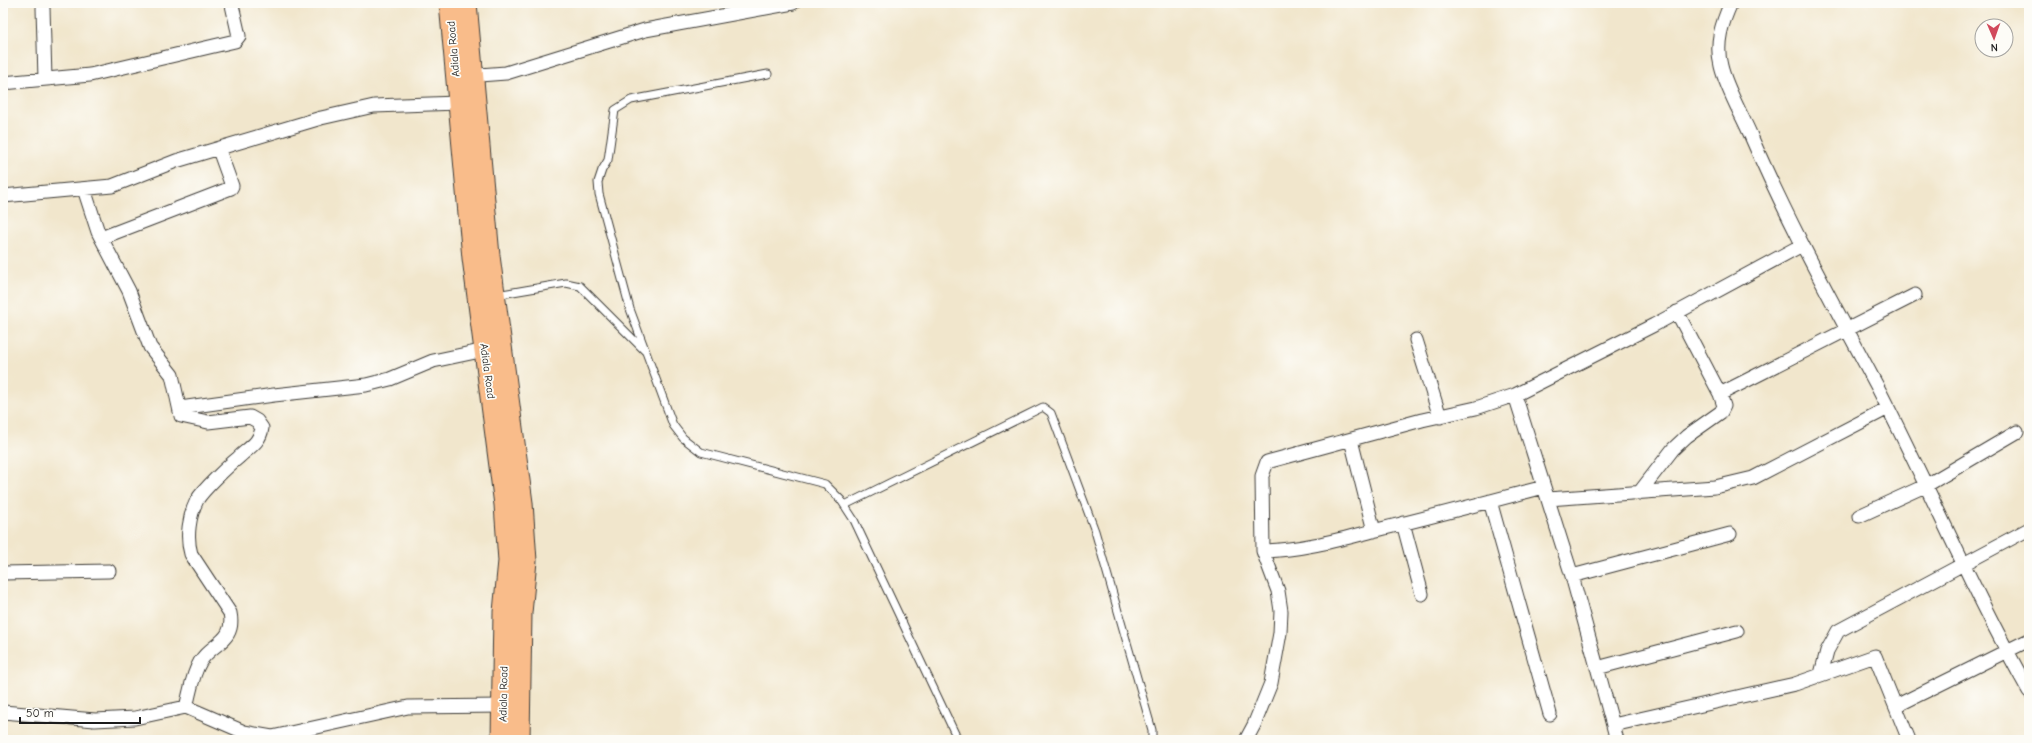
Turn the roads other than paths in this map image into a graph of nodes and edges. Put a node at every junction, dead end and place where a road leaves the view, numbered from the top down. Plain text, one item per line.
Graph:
1 (234, 3) edge
2 (450, 3) edge
3 (466, 3) edge
4 (793, 3) edge
5 (1731, 3) edge
6 (43, 8) dead end
7 (768, 74) dead end
8 (464, 76) junction
9 (45, 79) junction
10 (3, 83) edge
11 (458, 103) junction
12 (219, 150) junction
13 (84, 188) junction
14 (3, 196) edge
15 (101, 238) junction
16 (1802, 245) junction
17 (495, 295) junction
18 (1915, 295) dead end
19 (1676, 312) junction
20 (1847, 329) junction
21 (1416, 340) dead end
22 (485, 350) junction
23 (646, 353) junction
24 (1720, 394) junction
25 (1515, 395) junction
26 (180, 408) junction
27 (1888, 408) junction
28 (1440, 416) junction
29 (2017, 432) dead end
30 (1351, 440) junction
31 (1927, 485) junction
32 (1639, 492) junction
33 (1546, 493) junction
34 (1490, 501) junction
35 (845, 505) junction
36 (1859, 516) dead end
37 (1403, 523) junction
38 (2029, 529) edge
39 (1374, 531) junction
40 (1730, 534) dead end
41 (1263, 551) junction
42 (1965, 565) junction
43 (109, 571) dead end
44 (3, 573) edge
45 (1572, 576) junction
46 (1422, 594) dead end
47 (1737, 630) dead end
48 (2029, 640) edge
49 (2006, 651) junction
50 (1597, 668) junction
51 (1821, 674) junction
52 (2029, 691) edge
53 (186, 706) junction
54 (503, 706) junction
55 (1896, 706) junction
56 (3, 712) edge
57 (1550, 714) dead end
58 (1613, 725) junction
59 (502, 740) edge
60 (519, 740) edge
61 (958, 740) edge
62 (1152, 740) edge
63 (1246, 740) edge
64 (1617, 740) edge
65 (1909, 740) edge

1 - 9 street
2 - 8 main road, Adiala Road
3 - 8 main road, Adiala Road
4 - 8 street
5 - 16 street
6 - 9 street
7 - 23 lane
8 - 11 main road, Adiala Road
8 - 17 main road, Adiala Road
9 - 10 street
11 - 12 street
11 - 22 main road, Adiala Road
12 - 13 street
12 - 15 street
13 - 14 street
13 - 15 street
15 - 26 street
16 - 19 street
16 - 20 street
17 - 23 lane
17 - 60 main road, Adiala Road
18 - 20 street
19 - 24 street
19 - 25 street
20 - 24 street
20 - 27 street
21 - 28 street
22 - 26 street
22 - 54 main road, Adiala Road
23 - 35 lane
24 - 32 street
25 - 28 street
25 - 33 street
26 - 53 street
27 - 31 street
27 - 32 street
28 - 30 street
29 - 31 street
30 - 39 street
30 - 41 street
31 - 36 street
31 - 42 street
32 - 33 street
33 - 34 street
33 - 45 street
34 - 37 street
34 - 57 street
35 - 61 lane
35 - 62 lane
37 - 39 street
37 - 46 street
38 - 42 street
39 - 41 street
40 - 45 street
41 - 63 street
42 - 49 street
42 - 51 street
43 - 44 street
45 - 50 street
47 - 50 street
48 - 49 street
49 - 52 street
49 - 55 street
50 - 58 street
51 - 55 street
51 - 58 street
53 - 54 street
53 - 56 street
54 - 59 main road, Adiala Road
55 - 65 street
58 - 64 street

